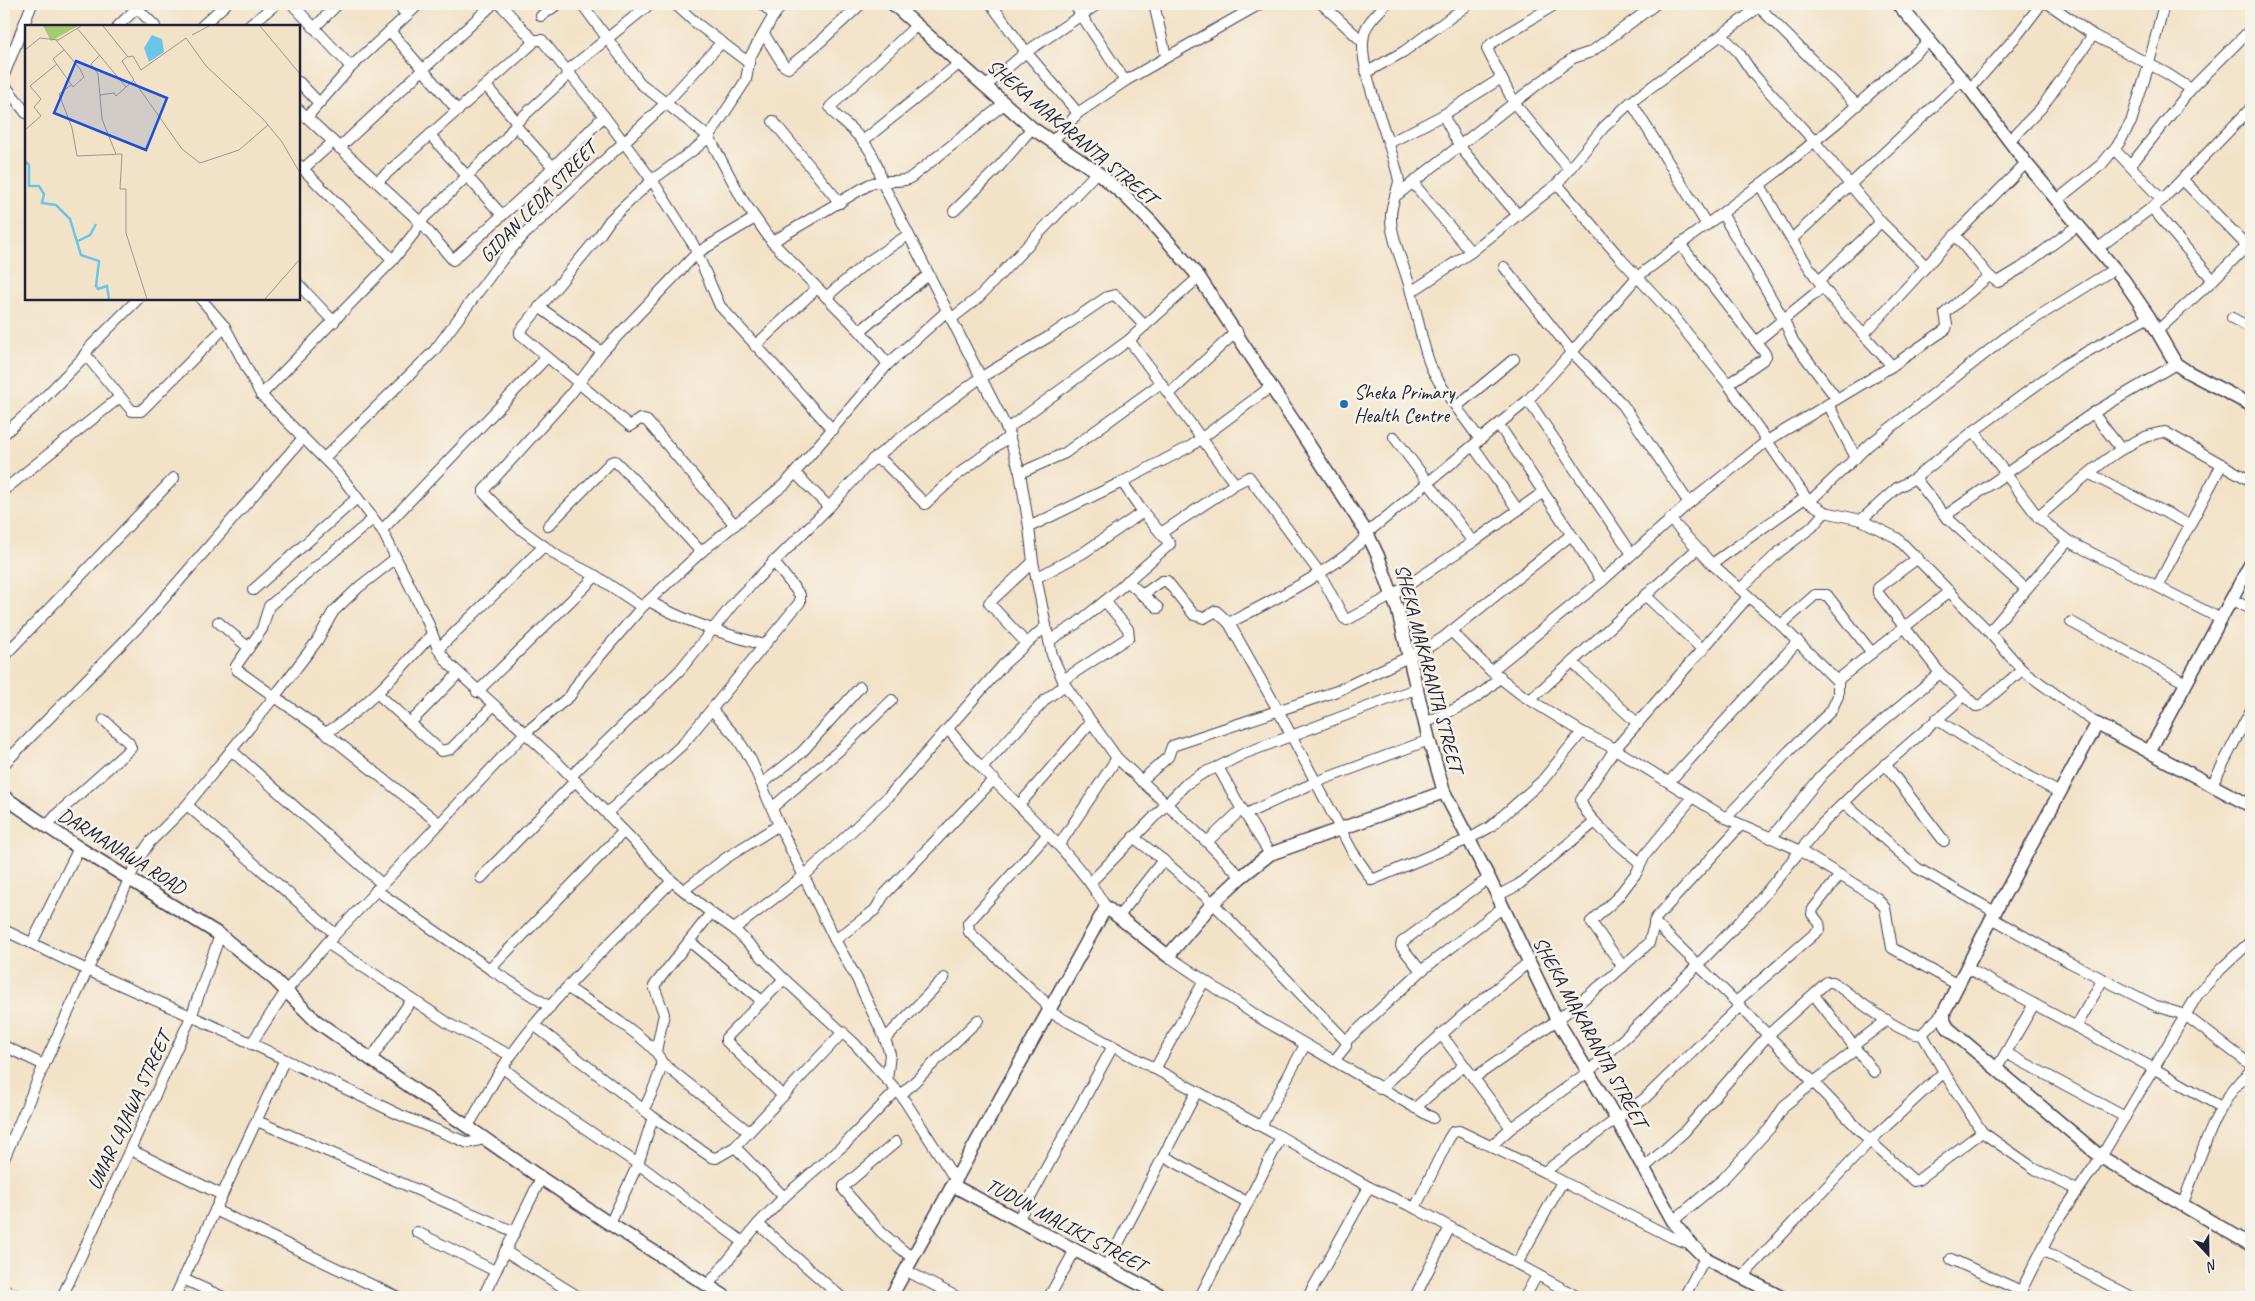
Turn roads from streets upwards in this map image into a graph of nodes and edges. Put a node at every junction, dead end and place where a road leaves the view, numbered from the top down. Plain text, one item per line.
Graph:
1 (32, 4) edge
2 (226, 4) edge
3 (276, 4) edge
4 (292, 4) edge
5 (338, 4) edge
6 (397, 4) edge
7 (418, 4) edge
8 (493, 4) edge
9 (500, 4) edge
10 (558, 4) edge
11 (582, 4) edge
12 (650, 4) edge
13 (675, 4) edge
14 (762, 4) edge
15 (784, 4) edge
16 (861, 4) edge
17 (893, 4) edge
18 (991, 4) edge
19 (1074, 4) edge
20 (1098, 4) edge
21 (1154, 4) edge
22 (1260, 4) edge
23 (1322, 4) edge
24 (1386, 4) edge
25 (1469, 4) edge
26 (1556, 4) edge
27 (1656, 4) edge
28 (2041, 4) edge
29 (2049, 4) edge
30 (2164, 4) edge
31 (1761, 5) edge
32 (1900, 5) edge
33 (139, 6) edge
34 (407, 15) junction
35 (774, 15) junction
36 (1081, 15) junction
37 (541, 16) dead end
38 (213, 22) edge
39 (119, 25) edge
40 (154, 25) edge
41 (250, 25) edge
42 (917, 25) junction
43 (314, 28) junction
44 (2251, 30) edge
45 (390, 31) junction
46 (764, 34) junction
47 (1722, 35) junction
48 (2093, 35) junction
49 (607, 37) junction
50 (532, 40) junction
51 (1929, 41) junction
52 (722, 42) junction
53 (1363, 42) junction
54 (1026, 52) junction
55 (1166, 56) junction
56 (749, 63) junction
57 (960, 64) junction
58 (2149, 64) junction
59 (351, 67) junction
60 (423, 69) junction
61 (567, 70) junction
62 (1367, 72) junction
63 (4, 75) edge
64 (1500, 79) junction
65 (1125, 81) junction
66 (300, 83) edge
67 (4, 84) edge
68 (1966, 85) junction
69 (486, 86) junction
70 (986, 86) junction
71 (2191, 89) junction
72 (1631, 102) junction
73 (319, 103) junction
74 (1514, 103) junction
75 (665, 104) junction
76 (1004, 104) junction
77 (1857, 105) junction
78 (2251, 108) edge
79 (458, 111) junction
80 (25, 112) edge
81 (1078, 113) junction
82 (303, 114) edge
83 (1443, 115) junction
84 (604, 116) junction
85 (773, 120) dead end
86 (516, 123) junction
87 (1032, 128) junction
88 (430, 135) junction
89 (709, 137) junction
90 (864, 140) junction
91 (623, 141) junction
92 (2009, 141) junction
93 (1052, 142) junction
94 (1814, 142) junction
95 (1389, 143) junction
96 (336, 145) junction
97 (1460, 147) junction
98 (2115, 150) junction
99 (2026, 163) junction
100 (2131, 165) junction
101 (301, 167) edge
102 (553, 167) junction
103 (1569, 169) junction
104 (1097, 172) junction
105 (466, 175) junction
106 (652, 180) junction
107 (881, 180) junction
108 (2183, 180) junction
109 (378, 182) junction
110 (1413, 183) junction
111 (1557, 184) junction
112 (1760, 185) junction
113 (1850, 186) junction
114 (1397, 195) junction
115 (2057, 200) junction
116 (2162, 200) junction
117 (840, 203) junction
118 (2152, 208) junction
119 (954, 211) dead end
120 (1723, 214) junction
121 (502, 215) junction
122 (1518, 215) junction
123 (755, 218) junction
124 (420, 222) junction
125 (1881, 222) junction
126 (1707, 225) junction
127 (2077, 226) junction
128 (908, 235) junction
129 (1954, 235) junction
130 (1792, 239) junction
131 (772, 242) junction
132 (1680, 244) junction
133 (2249, 248) edge
134 (2098, 249) junction
135 (1471, 252) junction
136 (697, 253) junction
137 (392, 260) junction
138 (1926, 266) junction
139 (1504, 267) dead end
140 (2114, 270) junction
141 (928, 275) junction
142 (1989, 276) junction
143 (1199, 277) junction
144 (1637, 277) junction
145 (2213, 280) junction
146 (1821, 284) junction
147 (300, 286) edge
148 (817, 288) junction
149 (1412, 292) junction
150 (826, 297) junction
151 (137, 300) edge
152 (202, 300) edge
153 (538, 308) junction
154 (949, 315) junction
155 (2149, 317) junction
156 (2232, 318) dead end
157 (1784, 320) junction
158 (334, 322) junction
159 (1145, 326) junction
160 (226, 328) junction
161 (2251, 328) edge
162 (2157, 330) junction
163 (860, 331) junction
164 (1237, 331) junction
165 (1864, 334) junction
166 (1129, 340) junction
167 (1757, 341) junction
168 (755, 346) junction
169 (602, 352) junction
170 (1572, 352) junction
171 (85, 354) junction
172 (547, 357) junction
173 (1514, 360) dead end
174 (888, 364) junction
175 (2176, 364) junction
176 (1892, 366) junction
177 (980, 378) junction
178 (1161, 383) junction
179 (579, 384) junction
180 (1728, 384) junction
181 (1272, 386) junction
182 (1169, 394) junction
183 (261, 395) junction
184 (120, 397) junction
185 (1837, 399) junction
186 (1528, 400) junction
187 (1828, 404) junction
188 (2251, 405) edge
189 (1457, 406) junction
190 (2093, 413) junction
191 (1498, 426) junction
192 (833, 430) junction
193 (1974, 431) junction
194 (1008, 433) junction
195 (4, 434) edge
196 (1394, 437) dead end
197 (304, 438) junction
198 (1202, 438) junction
199 (1767, 441) junction
200 (1477, 443) junction
201 (2121, 449) junction
202 (324, 458) junction
203 (1856, 458) junction
204 (874, 459) junction
205 (2222, 464) junction
206 (1020, 473) junction
207 (2004, 473) junction
208 (796, 474) junction
209 (2090, 474) junction
210 (174, 478) dead end
211 (1915, 478) junction
212 (2251, 481) edge
213 (1122, 482) junction
214 (1428, 483) junction
215 (1235, 484) junction
216 (4, 490) edge
217 (1542, 493) junction
218 (357, 498) junction
219 (1807, 500) junction
220 (1689, 504) junction
221 (829, 506) junction
222 (1518, 510) junction
223 (1144, 512) junction
224 (1825, 512) junction
225 (1945, 516) junction
226 (2038, 517) junction
227 (373, 519) junction
228 (1670, 519) junction
229 (1861, 520) junction
230 (735, 525) junction
231 (2190, 525) junction
232 (548, 526) dead end
233 (1030, 527) junction
234 (382, 530) junction
235 (1161, 533) junction
236 (1367, 533) junction
237 (1571, 535) junction
238 (2068, 541) junction
239 (1472, 542) junction
240 (544, 546) junction
241 (1697, 548) junction
242 (701, 552) junction
243 (1632, 554) junction
244 (396, 558) junction
245 (1918, 558) junction
246 (773, 561) junction
247 (1032, 562) junction
248 (2251, 563) edge
249 (1712, 564) junction
250 (1319, 572) junction
251 (596, 576) junction
252 (1036, 578) junction
253 (1127, 581) junction
254 (1602, 581) junction
255 (2158, 585) junction
256 (2026, 588) junction
257 (253, 590) dead end
258 (1740, 590) junction
259 (1950, 592) junction
260 (1142, 595) junction
261 (1393, 595) junction
262 (1645, 595) junction
263 (1748, 596) junction
264 (2232, 599) junction
265 (1105, 601) junction
266 (646, 604) junction
267 (1158, 608) dead end
268 (2251, 609) edge
269 (2221, 619) junction
270 (218, 622) dead end
271 (2071, 622) dead end
272 (1228, 623) junction
273 (1781, 625) junction
274 (1046, 626) junction
275 (1904, 627) junction
276 (713, 631) junction
277 (1451, 631) junction
278 (1989, 632) junction
279 (432, 634) junction
280 (1048, 641) junction
281 (1798, 641) junction
282 (1026, 643) junction
283 (764, 645) junction
284 (249, 648) junction
285 (438, 649) junction
286 (1703, 650) junction
287 (1872, 653) junction
288 (4, 656) edge
289 (1410, 656) junction
290 (1572, 662) junction
291 (2022, 670) junction
292 (1495, 673) junction
293 (1940, 673) junction
294 (458, 674) junction
295 (1838, 682) junction
296 (2186, 682) junction
297 (1064, 683) junction
298 (860, 687) dead end
299 (1418, 688) junction
300 (477, 692) junction
301 (378, 694) junction
302 (275, 696) junction
303 (1964, 696) junction
304 (892, 700) dead end
305 (1530, 700) junction
306 (492, 706) junction
307 (712, 710) junction
308 (2251, 710) edge
309 (1279, 712) junction
310 (1936, 719) junction
311 (104, 720) dead end
312 (1091, 722) junction
313 (410, 723) junction
314 (1425, 723) junction
315 (1638, 724) junction
316 (2097, 724) junction
317 (948, 729) junction
318 (1582, 732) junction
319 (326, 733) junction
320 (524, 734) junction
321 (1292, 736) junction
322 (1429, 740) junction
323 (1615, 749) junction
324 (231, 750) junction
325 (2149, 752) junction
326 (1117, 758) junction
327 (4, 764) edge
328 (1885, 764) junction
329 (1218, 767) junction
330 (982, 768) junction
331 (573, 778) junction
332 (994, 780) junction
333 (1141, 781) junction
334 (1316, 782) junction
335 (1669, 782) junction
336 (762, 784) junction
337 (2212, 785) junction
338 (1444, 792) junction
339 (2060, 793) junction
340 (1692, 798) junction
341 (4, 799) edge
342 (1844, 802) junction
343 (187, 805) junction
344 (1020, 805) junction
345 (1166, 805) junction
346 (2251, 806) edge
347 (772, 807) junction
348 (1244, 812) junction
349 (606, 813) junction
350 (1726, 818) junction
351 (1595, 822) junction
352 (440, 824) junction
353 (779, 825) junction
354 (1741, 825) junction
355 (47, 826) junction
356 (1340, 830) junction
357 (624, 831) junction
358 (1048, 834) junction
359 (1133, 837) junction
360 (1771, 838) junction
361 (1469, 839) junction
362 (1944, 841) dead end
363 (1207, 842) junction
364 (1059, 845) junction
365 (79, 848) junction
366 (1799, 850) junction
367 (1270, 854) junction
368 (1163, 860) junction
369 (1640, 863) junction
370 (805, 875) junction
371 (1840, 875) junction
372 (1241, 877) junction
373 (128, 878) junction
374 (481, 878) dead end
375 (1489, 878) junction
376 (672, 881) junction
377 (1091, 882) junction
378 (379, 887) junction
379 (684, 890) junction
380 (1497, 896) junction
381 (1213, 903) junction
382 (1106, 907) junction
383 (1502, 908) junction
384 (711, 913) junction
385 (1993, 915) junction
386 (1118, 916) junction
387 (1654, 922) junction
388 (734, 929) junction
389 (4, 930) edge
390 (336, 934) junction
391 (220, 936) junction
392 (835, 940) junction
393 (689, 941) junction
394 (327, 943) junction
395 (32, 944) junction
396 (2249, 948) edge
397 (1168, 956) junction
398 (1529, 962) junction
399 (1698, 966) junction
400 (1623, 967) junction
401 (1967, 968) junction
402 (490, 969) junction
403 (87, 970) junction
404 (1421, 971) junction
405 (944, 978) dead end
406 (784, 979) junction
407 (2103, 979) junction
408 (1204, 981) junction
409 (1958, 985) junction
410 (568, 988) junction
411 (286, 991) junction
412 (1814, 995) junction
413 (412, 999) junction
414 (762, 1001) junction
415 (1738, 1004) junction
416 (2034, 1004) junction
417 (550, 1007) junction
418 (1050, 1012) junction
419 (1944, 1012) junction
420 (2185, 1015) junction
421 (191, 1017) junction
422 (978, 1020) dead end
423 (1557, 1020) junction
424 (1887, 1020) junction
425 (534, 1025) junction
426 (2076, 1027) junction
427 (843, 1032) junction
428 (1442, 1034) junction
429 (1922, 1034) junction
430 (1768, 1035) junction
431 (884, 1039) junction
432 (1346, 1041) junction
433 (250, 1044) junction
434 (1305, 1045) junction
435 (4, 1046) edge
436 (1113, 1046) junction
437 (1854, 1047) junction
438 (656, 1051) junction
439 (2006, 1053) junction
440 (510, 1055) junction
441 (371, 1059) junction
442 (284, 1061) junction
443 (1334, 1061) junction
444 (661, 1062) junction
445 (1464, 1064) junction
446 (44, 1065) junction
447 (2251, 1065) edge
448 (503, 1068) junction
449 (1997, 1068) junction
450 (2153, 1068) junction
451 (1155, 1069) junction
452 (2251, 1071) edge
453 (1588, 1072) junction
454 (1874, 1072) dead end
455 (1944, 1072) junction
456 (1474, 1078) junction
457 (887, 1080) junction
458 (1813, 1082) junction
459 (1380, 1089) junction
460 (1197, 1091) junction
461 (899, 1093) junction
462 (783, 1096) junction
463 (2221, 1107) junction
464 (1415, 1108) junction
465 (644, 1110) junction
466 (653, 1117) junction
467 (2125, 1117) junction
468 (1433, 1118) dead end
469 (1616, 1120) junction
470 (256, 1121) junction
471 (468, 1126) junction
472 (1261, 1126) junction
473 (1511, 1128) junction
474 (749, 1132) junction
475 (1982, 1132) junction
476 (1280, 1137) junction
477 (486, 1139) junction
478 (1870, 1141) junction
479 (896, 1142) dead end
480 (1491, 1146) junction
481 (735, 1147) junction
482 (131, 1150) junction
483 (1164, 1156) junction
484 (2101, 1157) junction
485 (4, 1159) edge
486 (638, 1164) junction
487 (1643, 1169) junction
488 (1544, 1172) junction
489 (541, 1178) junction
490 (954, 1182) junction
491 (1562, 1182) junction
492 (1369, 1187) junction
493 (2076, 1190) junction
494 (222, 1195) junction
495 (784, 1197) junction
496 (1247, 1202) junction
497 (2182, 1206) junction
498 (1414, 1208) junction
499 (215, 1210) junction
500 (1018, 1220) junction
501 (1673, 1221) junction
502 (610, 1224) junction
503 (758, 1224) junction
504 (1450, 1227) junction
505 (417, 1232) dead end
506 (515, 1232) junction
507 (743, 1242) junction
508 (1691, 1244) junction
509 (2251, 1245) edge
510 (1075, 1250) junction
511 (2042, 1250) junction
512 (505, 1251) junction
513 (912, 1258) junction
514 (1705, 1258) junction
515 (1951, 1259) dead end
516 (1517, 1264) junction
517 (1106, 1267) junction
518 (905, 1270) junction
519 (495, 1272) junction
520 (1537, 1275) junction
521 (1742, 1277) junction
522 (183, 1279) junction
523 (4, 1289) edge
524 (715, 1293) edge
525 (2019, 1294) edge
526 (20, 1297) edge
527 (62, 1297) edge
528 (175, 1297) edge
529 (223, 1297) edge
530 (397, 1297) edge
531 (483, 1297) edge
532 (578, 1297) edge
533 (841, 1297) edge
534 (891, 1297) edge
535 (957, 1297) edge
536 (1049, 1297) edge
537 (1164, 1297) edge
538 (1200, 1297) edge
539 (1308, 1297) edge
540 (1415, 1297) edge
541 (1525, 1297) edge
542 (1578, 1297) edge
543 (1684, 1297) edge
544 (1781, 1297) edge
545 (2132, 1297) edge

1 - 63 street
2 - 38 street
3 - 41 street
4 - 43 street
5 - 43 street
6 - 34 street
7 - 34 street
8 - 60 street
9 - 50 street
10 - 37 street
11 - 49 street
12 - 49 street
13 - 52 street
14 - 35 street
15 - 35 street
16 - 46 street
17 - 42 street, SHEKA MAKARANTA STREET
18 - 54 street
19 - 36 street
20 - 36 street
21 - 55 street
22 - 55 street
23 - 53 street
24 - 53 street
25 - 62 street
26 - 64 street
27 - 74 street
28 - 68 street
29 - 48 street
30 - 58 street
31 - 47 street
31 - 77 street
32 - 51 street
33 - 39 street
33 - 40 street
34 - 45 street
35 - 46 street
36 - 54 street
36 - 65 street
42 - 57 street, SHEKA MAKARANTA STREET
42 - 90 street
43 - 59 street
44 - 71 street
45 - 59 street
45 - 60 street
46 - 56 street
47 - 72 street
47 - 94 street
48 - 58 street
48 - 92 street
49 - 61 street
49 - 75 street
50 - 61 street
50 - 69 street
51 - 68 street
51 - 77 street
52 - 56 street
52 - 75 street, GIDAN LEDA STREET
53 - 62 street
54 - 70 street
54 - 81 street
55 - 65 street
56 - 89 street
57 - 70 street, SHEKA MAKARANTA STREET
57 - 90 street
58 - 71 street
58 - 98 street
59 - 73 street
60 - 79 street
60 - 96 street
61 - 84 street
61 - 86 street
62 - 95 street
64 - 74 street
64 - 83 street
65 - 81 street
66 - 73 street
67 - 80 street
68 - 92 street
68 - 113 street
69 - 79 street
69 - 86 street
70 - 76 street, SHEKA MAKARANTA STREET
71 - 100 street
72 - 103 street
72 - 126 street
73 - 82 street
74 - 97 street
74 - 103 street
75 - 89 street
75 - 91 street, GIDAN LEDA STREET
76 - 87 street, SHEKA MAKARANTA STREET
76 - 107 street
77 - 94 street
78 - 108 street
79 - 88 street
81 - 93 street
82 - 96 street
83 - 95 street
83 - 97 street
84 - 91 street
84 - 102 street
85 - 117 street
86 - 102 street
86 - 105 street
87 - 93 street, SHEKA MAKARANTA STREET
87 - 119 street
88 - 105 street
88 - 109 street
89 - 106 street
89 - 123 street
90 - 107 street
91 - 106 street
91 - 202 street, GIDAN LEDA STREET
92 - 99 street
93 - 104 street, SHEKA MAKARANTA STREET
94 - 112 street
94 - 113 street
95 - 114 street
96 - 101 street
96 - 109 street
97 - 110 street
97 - 122 street
98 - 100 street
98 - 115 street
99 - 115 street
99 - 129 street
100 - 116 street
101 - 137 street
102 - 121 street
103 - 111 street
104 - 143 street, SHEKA MAKARANTA STREET
104 - 154 street
105 - 121 street
105 - 124 street
106 - 136 street
106 - 153 street
107 - 117 street
107 - 128 street
108 - 116 street
108 - 133 street
109 - 124 street
110 - 114 street
110 - 135 street
111 - 122 street
111 - 144 street
112 - 120 street
112 - 130 street
113 - 125 street
113 - 130 street
114 - 149 street
115 - 127 street
116 - 118 street
117 - 131 street
118 - 134 street
118 - 145 street
120 - 126 street
120 - 157 street
121 - 124 street
122 - 135 street
123 - 131 street
123 - 136 street
124 - 137 street
125 - 138 street
125 - 146 street
126 - 132 street
127 - 134 street
127 - 142 street
128 - 141 street
128 - 150 street
129 - 138 street
129 - 142 street
130 - 146 street
131 - 148 street
132 - 144 street
132 - 167 street
133 - 145 street
134 - 140 street
135 - 149 street
136 - 168 street
136 - 169 street
137 - 158 street
138 - 165 street
139 - 170 street
140 - 155 street
140 - 203 street
141 - 154 street
141 - 163 street
142 - 176 street
143 - 159 street
143 - 164 street, SHEKA MAKARANTA STREET
144 - 170 street
144 - 180 street
145 - 162 street
146 - 157 street
146 - 165 street
147 - 158 street
148 - 150 street
148 - 168 street
149 - 189 street
150 - 163 street
151 - 171 street
152 - 160 street
153 - 169 street
153 - 172 street
154 - 174 street
154 - 177 street
155 - 162 street
155 - 193 street
156 - 161 street
157 - 167 street
157 - 185 street
158 - 183 street
159 - 166 street
159 - 177 street
160 - 183 street
160 - 184 street
162 - 175 street
163 - 174 street
164 - 181 street, SHEKA MAKARANTA STREET
164 - 182 street
165 - 176 street
166 - 178 street
166 - 194 street
167 - 180 street
168 - 192 street
169 - 179 street
170 - 186 street
170 - 220 street
171 - 184 street
171 - 195 street
172 - 179 street
172 - 234 street
173 - 189 street
174 - 192 street
175 - 188 street
175 - 190 street
176 - 185 street
177 - 194 street
177 - 204 street
178 - 182 street
178 - 206 street
179 - 230 street
179 - 240 street
180 - 199 street
181 - 198 street
181 - 236 street, SHEKA MAKARANTA STREET
182 - 198 street
183 - 197 street
184 - 216 street
185 - 187 street
186 - 191 street
186 - 243 street
187 - 199 street
187 - 203 street
189 - 200 street
190 - 201 street
190 - 207 street
191 - 200 street
191 - 217 street
192 - 208 street
193 - 207 street
193 - 211 street
194 - 204 street
194 - 206 street
196 - 214 street
197 - 202 street
197 - 327 street
198 - 213 street
198 - 215 street
199 - 219 street
199 - 220 street
200 - 214 street
200 - 222 street
201 - 205 street
201 - 209 street
202 - 218 street
203 - 219 street
204 - 221 street
205 - 212 street
205 - 231 street
206 - 233 street
207 - 225 street
207 - 226 street
208 - 221 street
208 - 230 street
209 - 226 street
209 - 231 street
210 - 288 street
211 - 225 street
211 - 229 street
213 - 223 street
213 - 233 street
214 - 236 street
214 - 239 street
215 - 235 street
215 - 250 street
217 - 222 street
217 - 237 street
218 - 227 street
218 - 257 street
219 - 224 street
219 - 249 street
220 - 228 street
221 - 246 street
222 - 239 street
223 - 235 street
223 - 252 street
224 - 229 street
224 - 258 street
225 - 256 street
226 - 238 street
227 - 234 street
227 - 284 street
228 - 241 street
228 - 243 street
229 - 245 street
230 - 242 street
231 - 255 street
232 - 242 street
233 - 247 street
234 - 244 street
235 - 253 street
236 - 250 street
236 - 261 street, SHEKA MAKARANTA STREET
237 - 254 street
237 - 277 street
238 - 255 street
238 - 256 street
239 - 261 street
240 - 251 street
240 - 285 street
241 - 249 street
241 - 262 street
242 - 266 street
243 - 254 street
244 - 279 street
244 - 302 street
245 - 259 street
245 - 275 street
246 - 276 street
246 - 283 street
247 - 252 street
247 - 282 street
248 - 264 street
249 - 258 street
250 - 261 street
250 - 272 street
251 - 266 street
251 - 300 street
252 - 274 street
253 - 260 street
253 - 265 street
254 - 292 street
255 - 269 street
256 - 278 street
258 - 263 street
259 - 275 street
259 - 278 street
260 - 267 street
260 - 272 street
261 - 289 street, SHEKA MAKARANTA STREET
262 - 286 street
262 - 290 street
263 - 273 street
263 - 286 street
264 - 268 street
264 - 269 street
265 - 280 street
265 - 297 street
266 - 276 street
266 - 320 street
269 - 296 street
270 - 284 street
271 - 296 street
272 - 309 street
273 - 281 street
273 - 287 street
274 - 280 street
274 - 282 street
275 - 287 street
275 - 293 street
276 - 283 street
276 - 331 street
277 - 289 street
277 - 292 street
278 - 291 street
279 - 285 street
279 - 301 street
280 - 297 street
281 - 295 street
281 - 335 street
282 - 317 street
283 - 307 street
284 - 302 street
285 - 294 street
286 - 315 street
287 - 295 street
289 - 299 street, SHEKA MAKARANTA STREET
289 - 309 street
290 - 305 street
290 - 315 street
291 - 303 street
291 - 316 street
292 - 305 street
292 - 314 street
293 - 303 street
293 - 360 street
294 - 300 street
294 - 313 street
295 - 350 street
296 - 325 street
297 - 312 street
297 - 330 street
298 - 336 street
299 - 314 street, SHEKA MAKARANTA STREET
299 - 321 street
300 - 306 street
301 - 313 street
301 - 319 street
302 - 319 street
302 - 324 street
303 - 310 street
304 - 347 street
305 - 318 street
306 - 313 street
306 - 320 street
307 - 336 street
307 - 349 street
308 - 337 street
309 - 321 street
309 - 333 street
310 - 328 street
310 - 339 street
311 - 355 street
312 - 326 street
312 - 344 street
314 - 322 street, SHEKA MAKARANTA STREET
315 - 323 street
316 - 325 street
316 - 339 street
317 - 330 street
317 - 370 street
318 - 323 street
318 - 361 street
319 - 352 street
320 - 331 street
320 - 352 street
321 - 329 street
321 - 334 street
322 - 334 street
322 - 338 street, SHEKA MAKARANTA STREET
323 - 335 street
323 - 351 street
324 - 343 street
324 - 378 street
325 - 337 street
326 - 333 street
326 - 364 street
328 - 342 street
328 - 362 street
329 - 345 street
329 - 348 street
330 - 332 street
331 - 349 street
331 - 374 street
332 - 344 street
332 - 392 street
333 - 345 street
334 - 348 street
334 - 356 street
335 - 340 street
336 - 347 street
337 - 346 street
338 - 356 street
338 - 361 street, SHEKA MAKARANTA STREET
339 - 385 street
340 - 350 street
340 - 369 street
341 - 355 street, DARMANAWA ROAD
342 - 366 street
342 - 385 street
343 - 373 street
343 - 390 street
344 - 358 street
345 - 359 street
345 - 363 street
347 - 353 street
348 - 363 street
348 - 367 street
349 - 357 street
350 - 354 street
351 - 369 street
351 - 380 street
352 - 378 street
353 - 370 street
353 - 379 street
354 - 360 street
354 - 387 street
355 - 365 street, DARMANAWA ROAD
356 - 361 street
356 - 367 street
357 - 376 street
357 - 402 street
358 - 364 street
358 - 418 street
359 - 368 street
359 - 377 street
360 - 366 street
361 - 375 street, SHEKA MAKARANTA STREET
363 - 372 street
364 - 377 street
365 - 373 street, DARMANAWA ROAD
365 - 395 street
366 - 371 street
366 - 399 street
367 - 372 street
368 - 381 street
368 - 386 street
369 - 400 street
370 - 388 street
370 - 392 street
371 - 409 street
371 - 415 street
372 - 381 street
373 - 391 street, DARMANAWA ROAD
373 - 403 street
375 - 380 street, SHEKA MAKARANTA STREET
375 - 404 street
376 - 379 street
376 - 410 street
377 - 382 street
378 - 390 street
378 - 402 street
379 - 384 street
380 - 383 street, SHEKA MAKARANTA STREET
381 - 397 street
381 - 432 street
382 - 386 street
382 - 418 street
383 - 398 street, SHEKA MAKARANTA STREET
383 - 404 street
384 - 388 street
384 - 393 street
385 - 401 street
385 - 407 street
386 - 397 street
387 - 399 street
387 - 400 street
388 - 406 street
389 - 395 street
390 - 394 street
391 - 411 street, DARMANAWA ROAD
391 - 421 street, UMAR LAJAWA STREET
392 - 431 street
393 - 414 street
393 - 438 street
394 - 411 street
394 - 413 street
395 - 403 street
396 - 420 street
397 - 408 street
398 - 423 street, SHEKA MAKARANTA STREET
398 - 428 street
399 - 415 street
399 - 453 street
400 - 423 street
401 - 409 street
401 - 416 street
402 - 417 street
403 - 421 street
403 - 446 street
404 - 432 street
405 - 431 street
406 - 414 street
406 - 427 street
407 - 420 street
407 - 426 street
408 - 434 street
408 - 451 street
409 - 419 street
410 - 417 street
410 - 438 street
411 - 433 street
411 - 441 street, DARMANAWA ROAD
412 - 424 street
412 - 430 street
412 - 437 street
413 - 440 street
413 - 441 street
414 - 462 street
415 - 430 street
415 - 469 street
416 - 426 street
416 - 439 street
417 - 425 street
418 - 436 street
418 - 490 street
419 - 429 street
419 - 449 street
420 - 447 street
420 - 450 street
421 - 433 street
421 - 482 street, UMAR LAJAWA STREET
422 - 461 street
423 - 453 street, SHEKA MAKARANTA STREET
423 - 456 street
424 - 429 street
424 - 437 street
425 - 440 street
425 - 465 street
426 - 450 street
427 - 457 street
427 - 462 street
428 - 445 street
428 - 459 street
429 - 455 street
430 - 458 street
430 - 487 street
431 - 457 street
432 - 443 street
433 - 442 street
434 - 443 street
434 - 472 street
435 - 446 street
436 - 451 street
436 - 500 street
437 - 454 street
437 - 458 street
438 - 444 street
439 - 449 street
439 - 467 street
440 - 448 street
441 - 471 street, DARMANAWA ROAD
442 - 470 street
442 - 477 street
443 - 459 street
444 - 465 street
444 - 474 street
445 - 456 street
445 - 464 street
446 - 485 street
448 - 471 street
448 - 486 street
449 - 484 street
450 - 463 street
450 - 467 street
451 - 460 street
452 - 463 street
453 - 469 street, SHEKA MAKARANTA STREET
453 - 473 street
455 - 475 street
455 - 478 street
456 - 473 street
457 - 461 street
458 - 478 street
458 - 501 street
459 - 464 street
460 - 472 street
460 - 483 street
461 - 490 street
461 - 495 street
462 - 474 street
463 - 497 street
464 - 468 street
465 - 466 street
466 - 481 street
466 - 486 street
467 - 484 street
469 - 487 street, SHEKA MAKARANTA STREET
469 - 488 street
470 - 494 street
470 - 506 street
471 - 477 street, DARMANAWA ROAD
472 - 476 street
473 - 480 street
474 - 481 street
475 - 478 street
475 - 493 street
476 - 492 street
476 - 496 street
477 - 489 street, DARMANAWA ROAD
478 - 521 street
479 - 513 street
480 - 488 street
480 - 498 street
481 - 495 street
482 - 494 street
482 - 527 street, UMAR LAJAWA STREET
483 - 496 street
483 - 517 street
484 - 493 street
484 - 497 street
486 - 502 street
486 - 507 street
487 - 501 street, SHEKA MAKARANTA STREET
488 - 491 street
489 - 502 street, DARMANAWA ROAD
489 - 506 street
490 - 500 street, TUDUN MALIKI STREET
490 - 513 street
491 - 508 street
491 - 516 street
492 - 498 street
492 - 539 street
493 - 511 street
494 - 499 street
495 - 503 street
496 - 538 street
497 - 509 street
498 - 504 street
499 - 522 street
499 - 530 street
500 - 510 street, TUDUN MALIKI STREET
501 - 508 street, SHEKA MAKARANTA STREET
502 - 524 street, DARMANAWA ROAD
503 - 507 street
503 - 533 street
504 - 516 street
504 - 540 street
505 - 519 street
506 - 512 street
507 - 524 street
508 - 514 street, SHEKA MAKARANTA STREET
510 - 517 street, TUDUN MALIKI STREET
510 - 536 street
511 - 525 street
511 - 545 street
512 - 519 street
512 - 532 street
513 - 518 street
514 - 521 street, SHEKA MAKARANTA STREET
514 - 543 street
515 - 525 street
516 - 520 street
517 - 537 street, TUDUN MALIKI STREET
518 - 534 street
518 - 535 street
519 - 531 street
520 - 541 street
520 - 542 street
521 - 544 street, SHEKA MAKARANTA STREET
522 - 528 street
522 - 529 street
523 - 526 street

